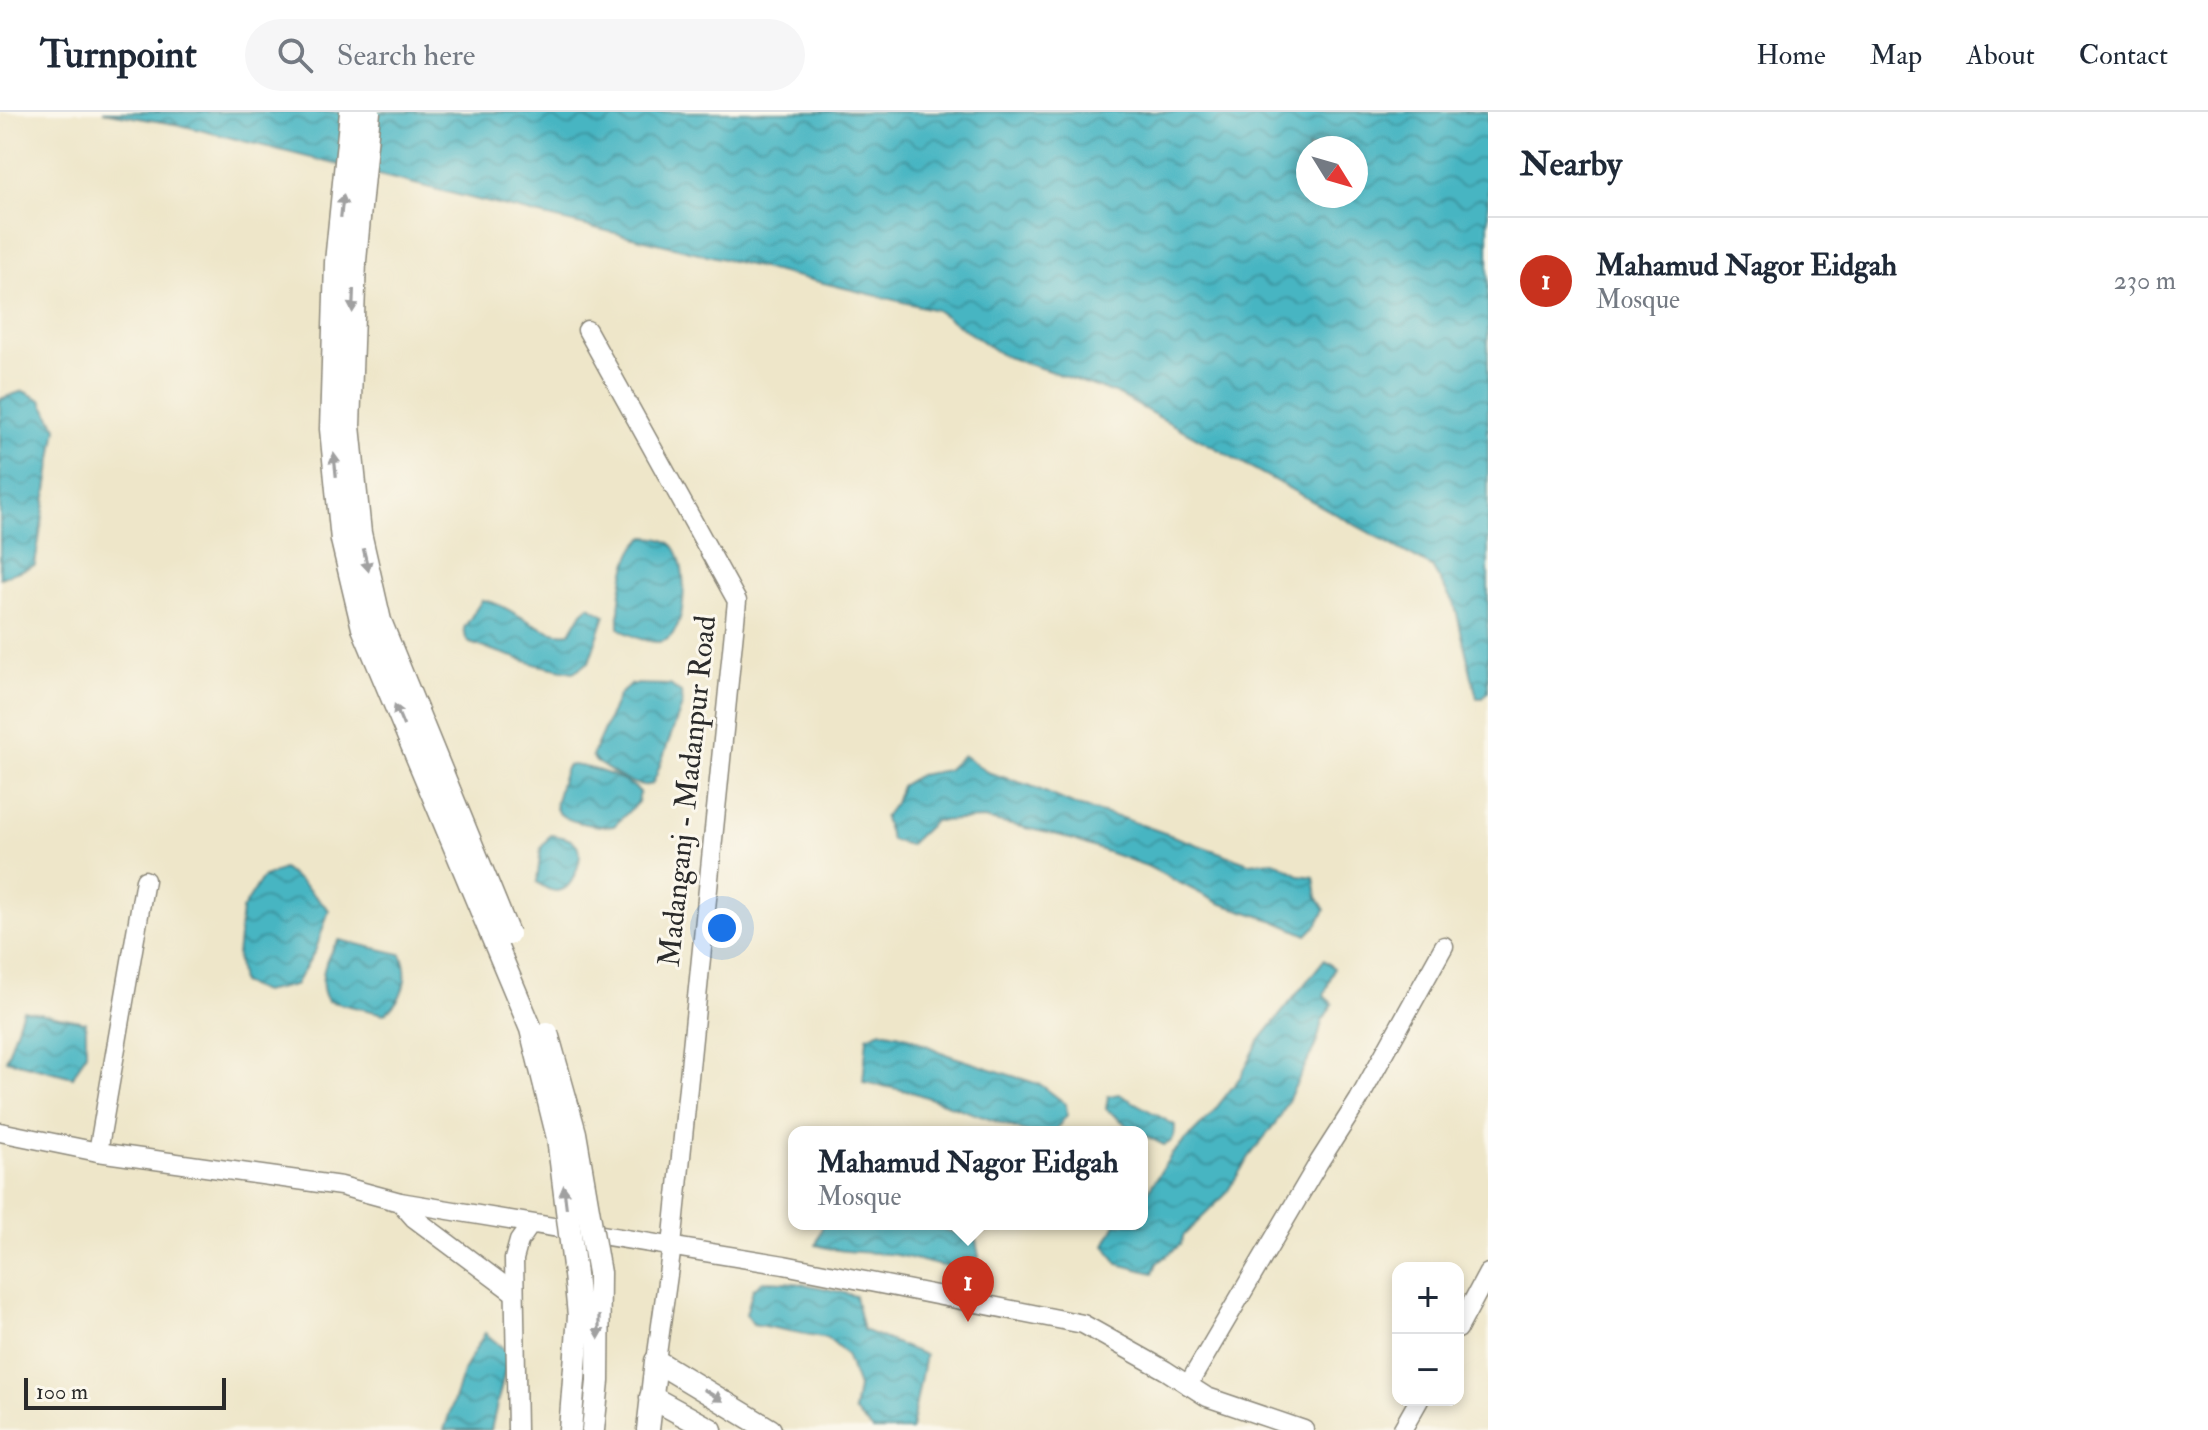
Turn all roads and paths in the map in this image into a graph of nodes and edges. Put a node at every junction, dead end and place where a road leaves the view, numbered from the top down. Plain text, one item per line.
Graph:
1 (351, 112) edge
2 (369, 112) edge
3 (587, 330) dead end
4 (145, 880) dead end
5 (1444, 946) dead end
6 (0, 1132) edge
7 (98, 1152) junction
8 (400, 1202) junction
9 (531, 1224) junction
10 (672, 1246) junction
11 (1488, 1273) edge
12 (513, 1292) junction
13 (1464, 1318) edge
14 (656, 1361) junction
15 (587, 1379) junction
16 (1188, 1385) junction
17 (651, 1397) junction
18 (1416, 1406) edge
19 (517, 1430) edge
20 (570, 1430) edge
21 (593, 1430) edge
22 (648, 1430) edge
23 (711, 1430) edge
24 (770, 1430) edge
25 (1304, 1430) edge
26 (1402, 1430) edge

15 -> 1 main road, bridge
2 -> 15 main road, bridge
3 - 10 street, Madanganj - Madanpur Road
4 - 7 street
5 - 16 street
6 - 7 street
7 - 8 street
8 - 9 street
8 - 12 street
9 - 10 street
9 - 12 street
10 - 14 street, Madanganj - Madanpur Road
10 - 16 street
11 - 13 street
12 - 19 street
14 - 17 main road
14 -> 24 main road
15 - 20 main road
15 - 21 main road
16 - 25 street
17 - 22 main road
17 - 23 main road
18 - 26 street

